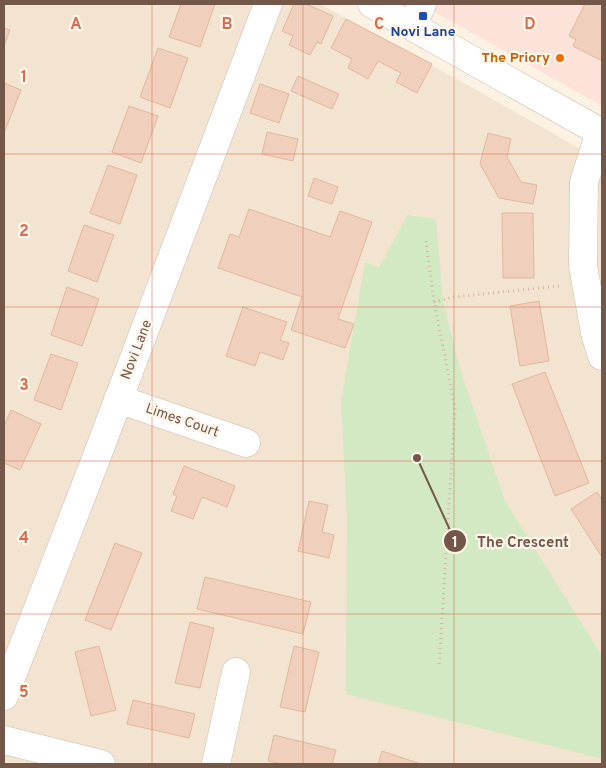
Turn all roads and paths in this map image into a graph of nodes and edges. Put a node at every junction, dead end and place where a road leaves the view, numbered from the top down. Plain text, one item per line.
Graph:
1 (268, 4) edge
2 (372, 4) edge
3 (417, 15) edge
4 (601, 133) edge
5 (426, 241) dead end
6 (586, 284) junction
7 (434, 302) junction
8 (602, 356) edge
9 (118, 399) junction
10 (246, 443) dead end
11 (439, 667) dead end
12 (236, 672) dead end
13 (4, 696) edge
14 (4, 740) edge
15 (101, 764) edge
16 (216, 764) edge

1 - 9 street, Novi Lane
2 - 3 street
3 - 4 street
4 - 6 street
5 - 7 path
6 - 7 path
6 - 8 street
7 - 11 path
9 - 10 street, Limes Court
9 - 13 street, Novi Lane
12 - 16 street
14 - 15 street

